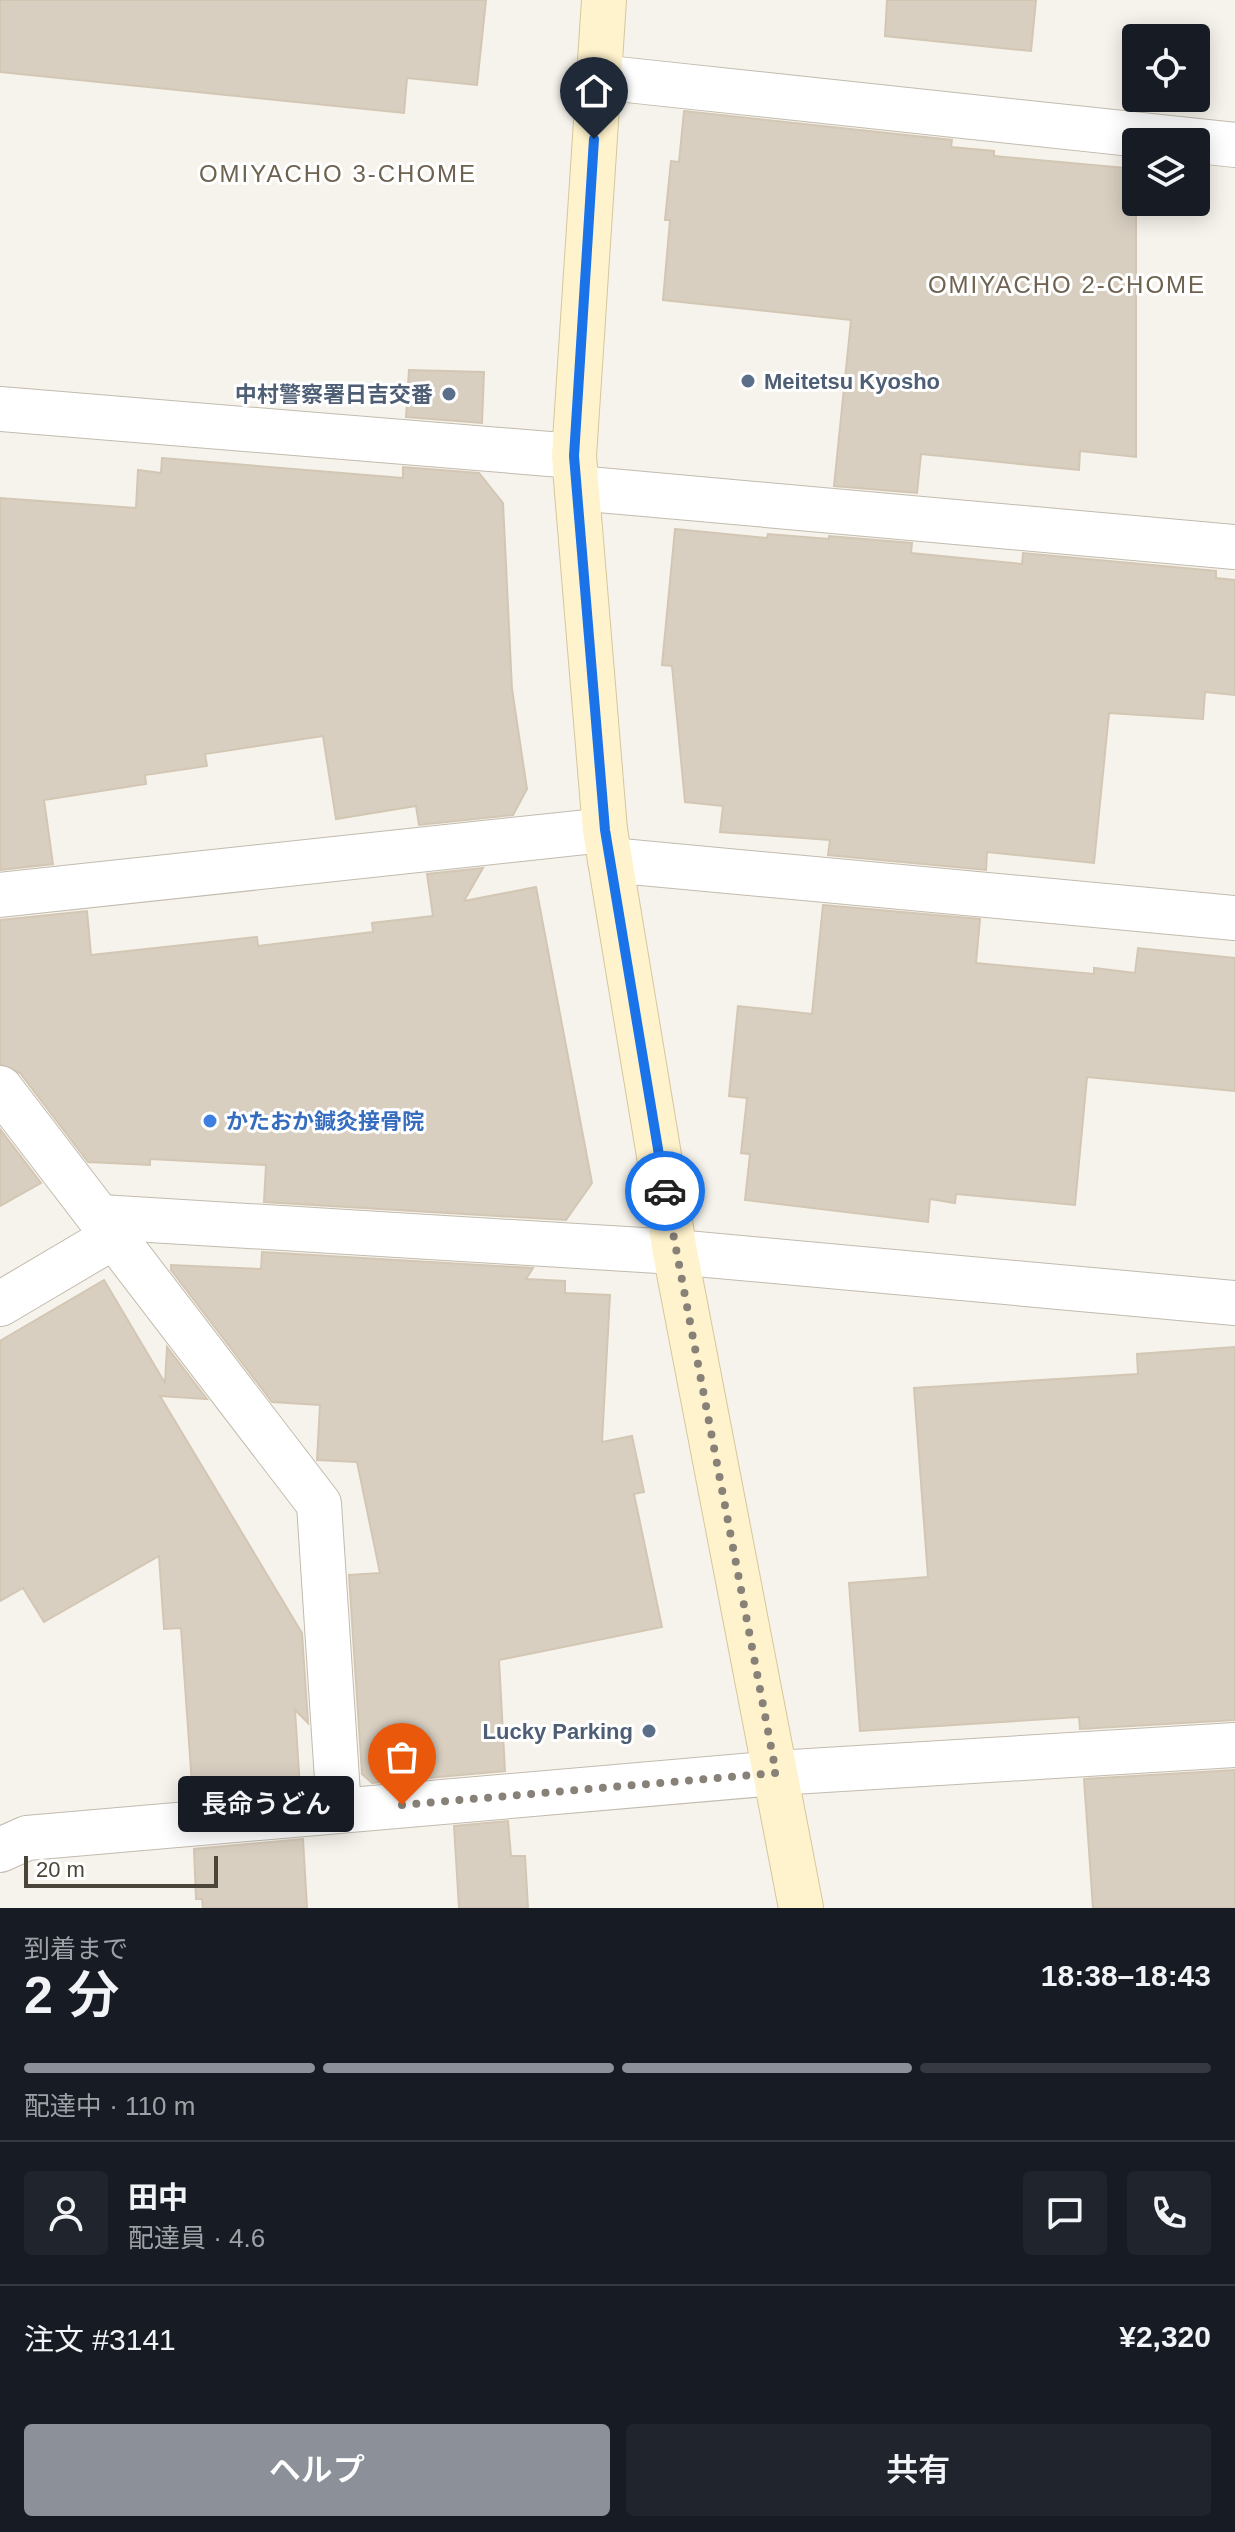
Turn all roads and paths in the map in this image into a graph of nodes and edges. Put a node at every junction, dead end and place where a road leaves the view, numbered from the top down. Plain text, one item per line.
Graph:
1 (604, 0) edge
2 (599, 77) junction
3 (1235, 145) edge
4 (0, 409) edge
5 (576, 472) junction
6 (1235, 547) edge
7 (608, 845) junction
8 (0, 895) edge
9 (1235, 918) edge
10 (0, 1088) edge
11 (108, 1226) junction
12 (675, 1252) junction
13 (1235, 1303) edge
14 (0, 1304) edge
15 (1235, 1745) edge
16 (776, 1773) junction
17 (339, 1810) junction
18 (0, 1850) edge
19 (801, 1908) edge

1 - 2 main road
2 - 3 street
2 - 5 main road
4 - 5 street
5 - 6 street
5 - 7 main road
7 - 8 street
7 - 9 street
7 - 12 main road
10 - 11 street
11 - 12 street
11 - 14 street
11 - 17 street
12 - 13 street
12 - 16 main road
15 - 16 street
16 - 17 street
16 - 19 main road
17 - 18 street

